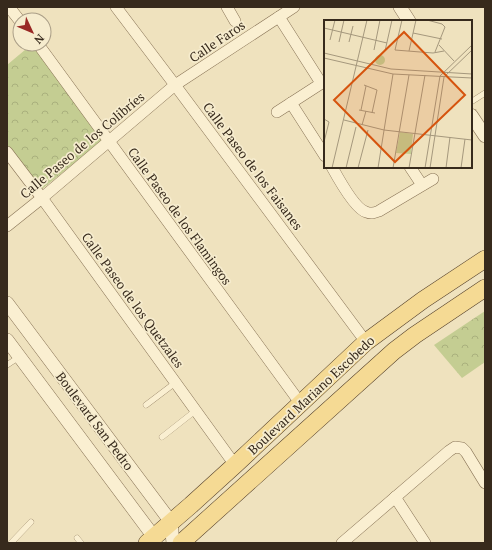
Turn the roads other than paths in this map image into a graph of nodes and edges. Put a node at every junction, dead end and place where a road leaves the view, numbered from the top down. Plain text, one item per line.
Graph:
1 (116, 7) edge
2 (227, 7) edge
3 (294, 7) edge
4 (400, 7) edge
5 (279, 17) junction
6 (409, 20) edge
7 (235, 21) dead end
8 (44, 52) edge
9 (323, 82) edge
10 (176, 85) junction
11 (485, 92) edge
12 (472, 101) edge
13 (291, 103) junction
14 (277, 112) dead end
15 (472, 116) edge
16 (485, 136) edge
17 (108, 141) junction
18 (7, 152) edge
19 (324, 154) edge
20 (333, 168) edge
21 (411, 168) edge
22 (433, 178) dead end
23 (422, 185) junction
24 (42, 198) junction
25 (7, 226) edge
26 (485, 259) edge
27 (485, 288) edge
28 (7, 303) edge
29 (7, 341) edge
30 (366, 342) junction
31 (19, 357) junction
32 (7, 365) edge
33 (175, 383) junction
34 (301, 404) junction
35 (146, 405) dead end
36 (195, 410) junction
37 (162, 437) dead end
38 (235, 465) junction
39 (485, 482) edge
40 (395, 497) junction
41 (31, 522) dead end
42 (171, 522) junction
43 (152, 541) edge
44 (11, 543) edge
45 (173, 543) edge
46 (181, 543) edge
47 (342, 543) edge
48 (425, 543) edge

1 - 10 street, Calle Paseo de los Faisanes
2 - 7 street
3 - 5 street, Calle Faros
4 - 6 street
5 - 9 street
5 - 10 street, Calle Faros
8 - 17 street, Calle Paseo de los Flamingos
9 - 13 street
10 - 17 street, Calle Paseo de los Colibríes
10 - 30 street, Calle Paseo de los Faisanes
11 - 12 lane
13 - 14 street
13 - 19 street
15 - 16 street
17 - 24 street, Calle Paseo de los Colibríes
17 - 34 street, Calle Paseo de los Flamingos
18 - 24 street, Calle Paseo de los Quetzales
20 - 23 street
21 - 23 street
22 - 23 street
24 - 25 street, Calle Paseo de los Colibríes
24 - 33 street, Calle Paseo de los Quetzales
26 - 30 main road, Boulevard Mariano Escobedo
27 - 46 main road, Boulevard Mariano Escobedo
28 - 42 street, Boulevard San Pedro
29 - 31 street, Boulevard San Pedro
30 - 34 main road, Boulevard Mariano Escobedo
31 - 32 lane
31 - 43 street, Boulevard San Pedro
33 - 35 lane
33 - 36 street, Calle Paseo de los Quetzales
34 - 38 main road, Boulevard Mariano Escobedo
36 - 37 lane
36 - 38 street, Calle Paseo de los Quetzales
38 - 42 main road, Boulevard Mariano Escobedo
39 - 40 street
40 - 47 street
40 - 48 street
41 - 44 lane
42 - 43 main road, Boulevard Mariano Escobedo
42 - 45 street

